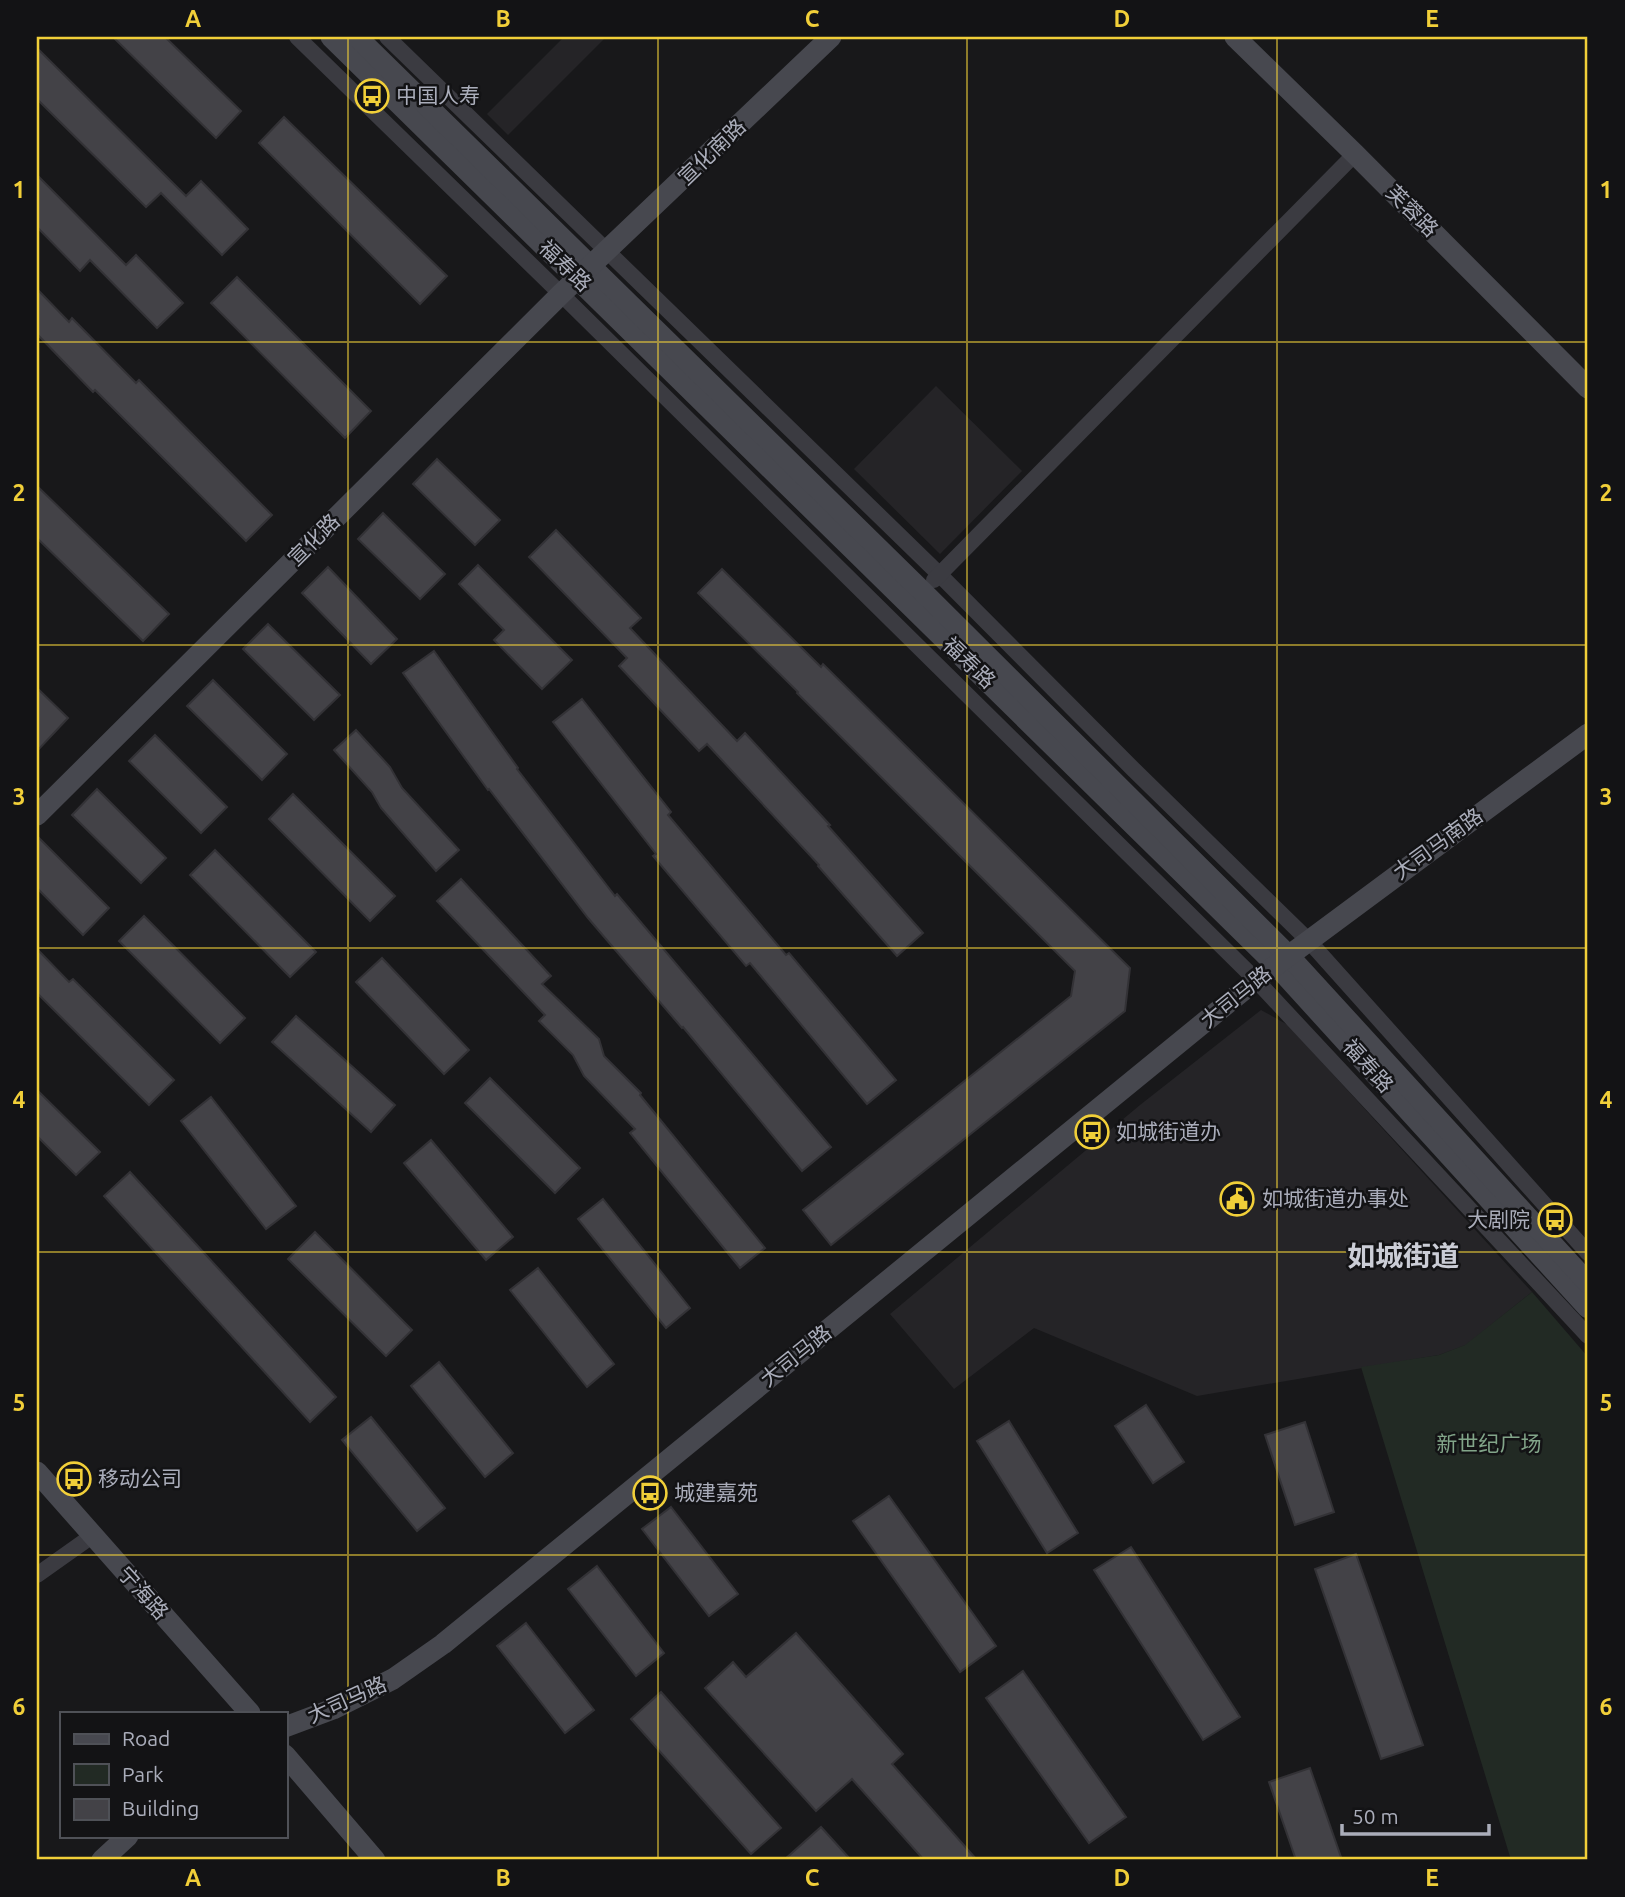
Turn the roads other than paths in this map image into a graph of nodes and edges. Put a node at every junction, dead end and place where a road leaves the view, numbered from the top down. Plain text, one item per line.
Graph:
1 (297, 37) edge
2 (331, 37) edge
3 (356, 37) edge
4 (387, 37) edge
5 (831, 37) edge
6 (1235, 37) edge
7 (1355, 153) junction
8 (608, 251) junction
9 (585, 272) junction
10 (561, 294) junction
11 (1588, 388) edge
12 (940, 575) junction
13 (923, 592) junction
14 (1588, 734) edge
15 (37, 816) edge
16 (1308, 940) junction
17 (1283, 960) junction
18 (1256, 980) junction
19 (1588, 1253) edge
20 (1588, 1283) edge
21 (1588, 1308) edge
22 (1588, 1336) edge
23 (37, 1472) edge
24 (92, 1535) junction
25 (37, 1575) edge
26 (249, 1712) edge
27 (287, 1726) edge
28 (287, 1758) edge
29 (126, 1838) edge
30 (103, 1860) edge
31 (375, 1860) edge

1 - 10 street
2 - 9 street, 福寿路
3 - 9 street, 福寿路
4 - 8 street
5 - 8 street, 宣化南路
6 - 7 street, 芙蓉路
7 - 11 street, 芙蓉路
7 - 12 street
8 - 9 street, 宣化南路
8 - 12 street
9 - 10 street, 宣化路
9 - 13 street, 福寿路
9 - 17 street, 福寿路
10 - 15 street, 宣化路
10 - 18 street
12 - 13 street
12 - 16 street
13 - 17 street, 福寿路
14 - 16 street, 大司马南路
16 - 17 street, 大司马南路
16 - 19 street
17 - 18 street, 大司马路
17 - 20 street, 福寿路
17 - 21 street, 福寿路
18 - 22 street
18 - 27 street, 大司马路
23 - 24 street, 宁海路
24 - 25 street
24 - 26 street, 宁海路
28 - 31 street
29 - 30 street

